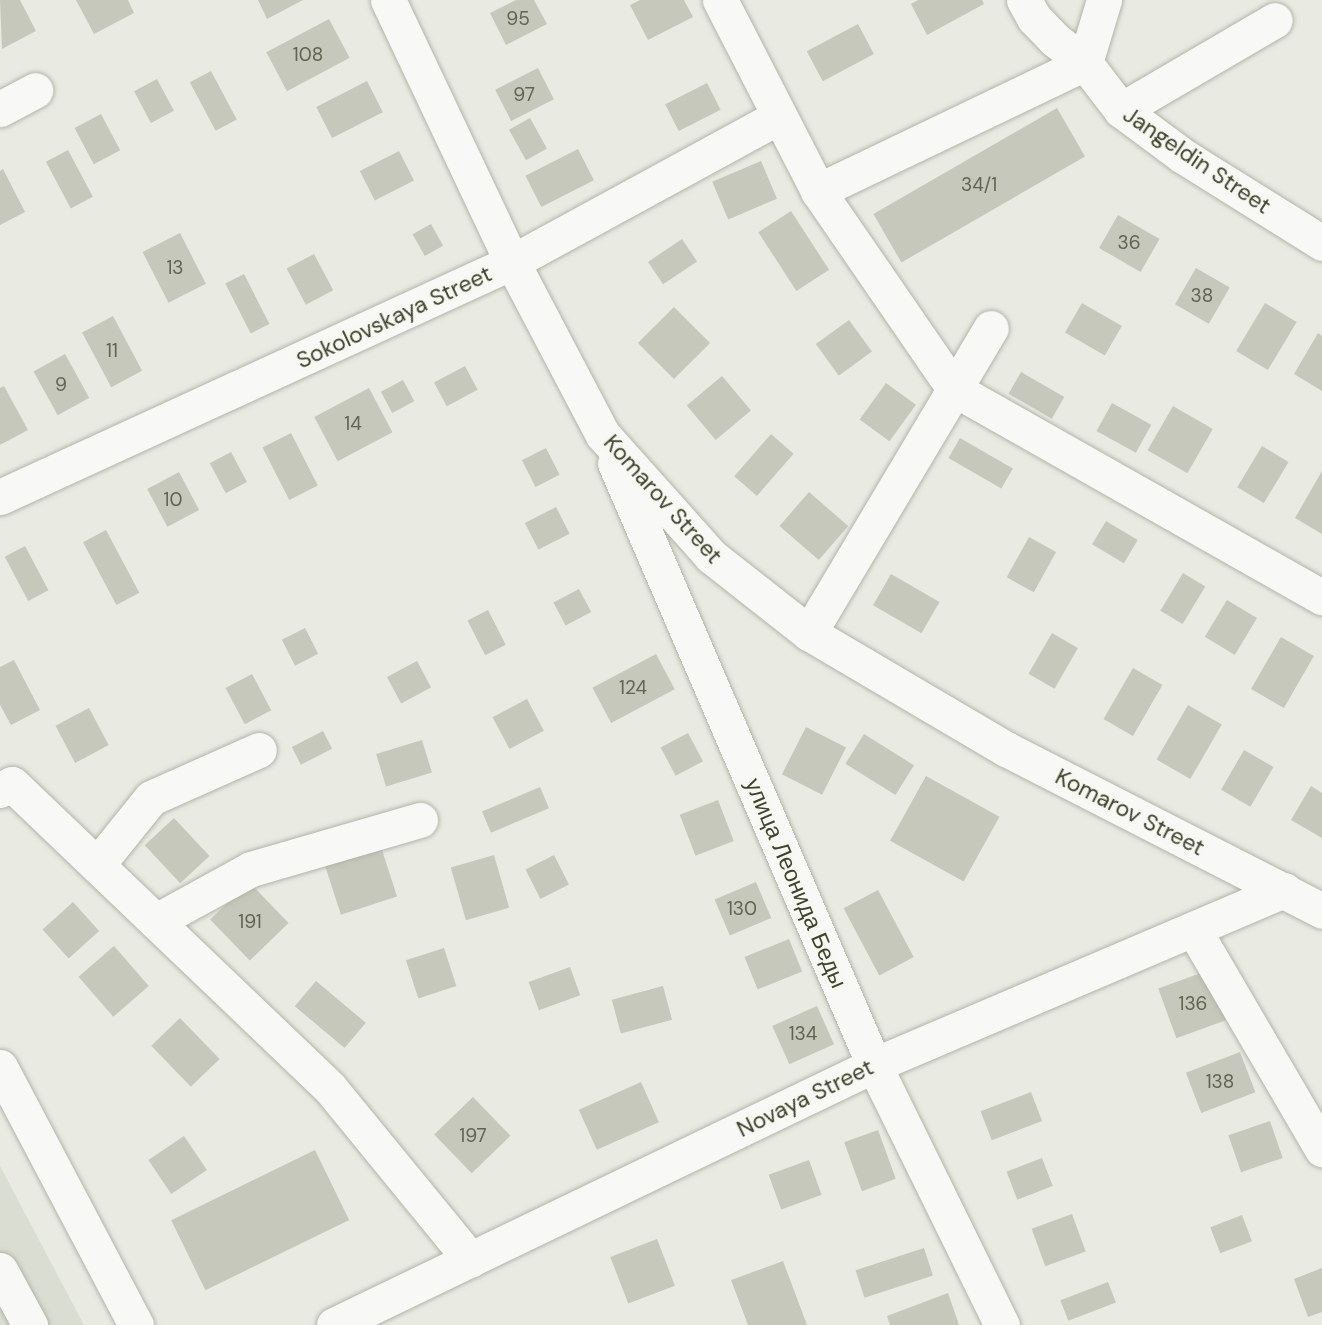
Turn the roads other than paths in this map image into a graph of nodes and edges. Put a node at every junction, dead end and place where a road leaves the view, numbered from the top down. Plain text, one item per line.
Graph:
1 (388, 0) edge
2 (720, 0) edge
3 (1024, 0) edge
4 (1104, 0) edge
5 (1275, 20) dead end
6 (1086, 63) junction
7 (35, 90) dead end
8 (0, 109) edge
9 (1121, 110) junction
10 (778, 117) junction
11 (818, 191) junction
12 (1322, 243) edge
13 (512, 262) junction
14 (991, 328) dead end
15 (954, 389) junction
16 (603, 435) junction
17 (0, 497) edge
18 (1322, 597) edge
19 (809, 633) junction
20 (259, 750) dead end
21 (0, 790) edge
22 (420, 820) dead end
23 (97, 865) junction
24 (1284, 890) junction
25 (1322, 911) edge
26 (156, 921) junction
27 (1194, 930) junction
28 (874, 1065) junction
29 (0, 1067) edge
30 (1322, 1149) edge
31 (471, 1260) junction
32 (0, 1270) edge
33 (30, 1325) edge
34 (136, 1325) edge
35 (334, 1325) edge
36 (1002, 1325) edge

1 - 13 street, Komarov Street
2 - 10 street
3 - 6 street, Jangeldin Street
4 - 6 street
5 - 9 street
6 - 9 street, Jangeldin Street
6 - 11 street
7 - 8 street
9 - 12 street, Jangeldin Street
10 - 11 street
10 - 13 street, Sokolovskaya Street
11 - 15 street
13 - 16 street, Komarov Street
13 - 17 street, Sokolovskaya Street
14 - 15 street
15 - 18 street
15 - 19 street
16 - 19 street, Komarov Street
16 - 28 street, улица Леонида Беды
19 - 24 street, Komarov Street
20 - 23 street
21 - 23 street
22 - 26 street
23 - 26 street
24 - 25 street, Komarov Street
24 - 27 street, Novaya Street
26 - 31 street
27 - 28 street, Novaya Street
27 - 30 street
28 - 31 street, Novaya Street
28 - 36 street, улица Леонида Беды
29 - 34 street
31 - 35 street, Novaya Street
32 - 33 street

